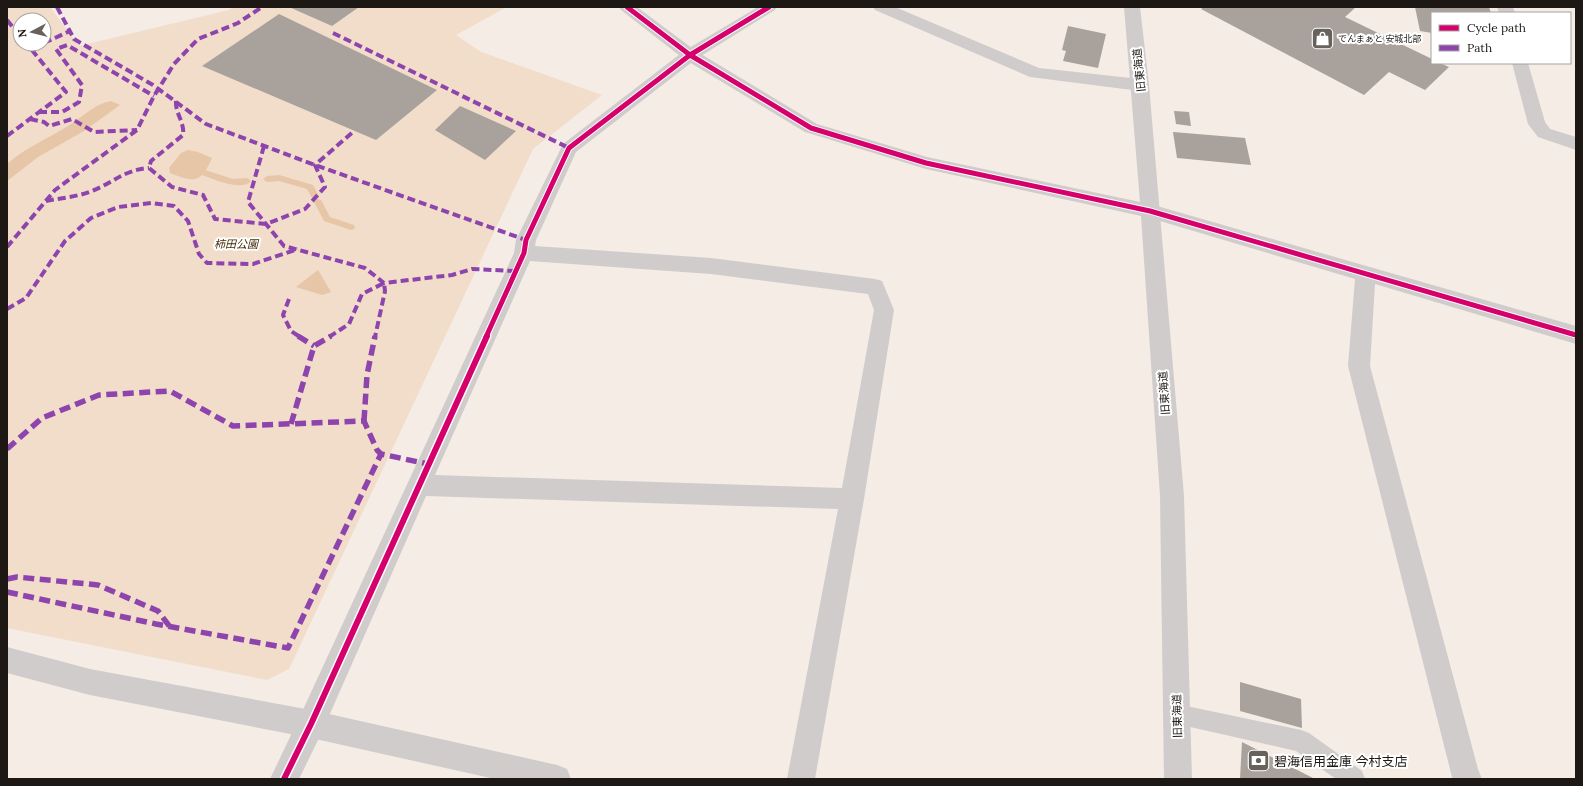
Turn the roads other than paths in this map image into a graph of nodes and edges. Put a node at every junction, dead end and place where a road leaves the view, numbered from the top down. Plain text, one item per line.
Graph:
1 (627, 7) edge
2 (769, 7) edge
3 (881, 7) edge
4 (1132, 7) edge
5 (690, 55) junction
6 (1520, 64) edge
7 (1140, 85) junction
8 (1576, 144) edge
9 (1150, 211) junction
10 (524, 253) junction
11 (1366, 273) junction
12 (1576, 335) edge
13 (419, 485) junction
14 (852, 499) junction
15 (7, 660) edge
16 (1176, 714) junction
17 (311, 724) junction
18 (284, 779) edge
19 (557, 779) edge
20 (801, 779) edge
21 (1178, 779) edge
22 (1354, 779) edge
23 (1468, 779) edge

1 - 5 street
2 - 5 street
3 - 7 street
4 - 7 street, 旧東海道
5 - 9 street
5 - 10 street
6 - 8 street
7 - 9 street, 旧東海道
9 - 11 street
9 - 16 street, 旧東海道
10 - 13 street
10 - 14 street
11 - 12 street
11 - 23 street
13 - 14 street
13 - 17 street
14 - 20 street
15 - 17 street
16 - 21 street, 旧東海道
16 - 22 lane
17 - 18 street
17 - 19 street

